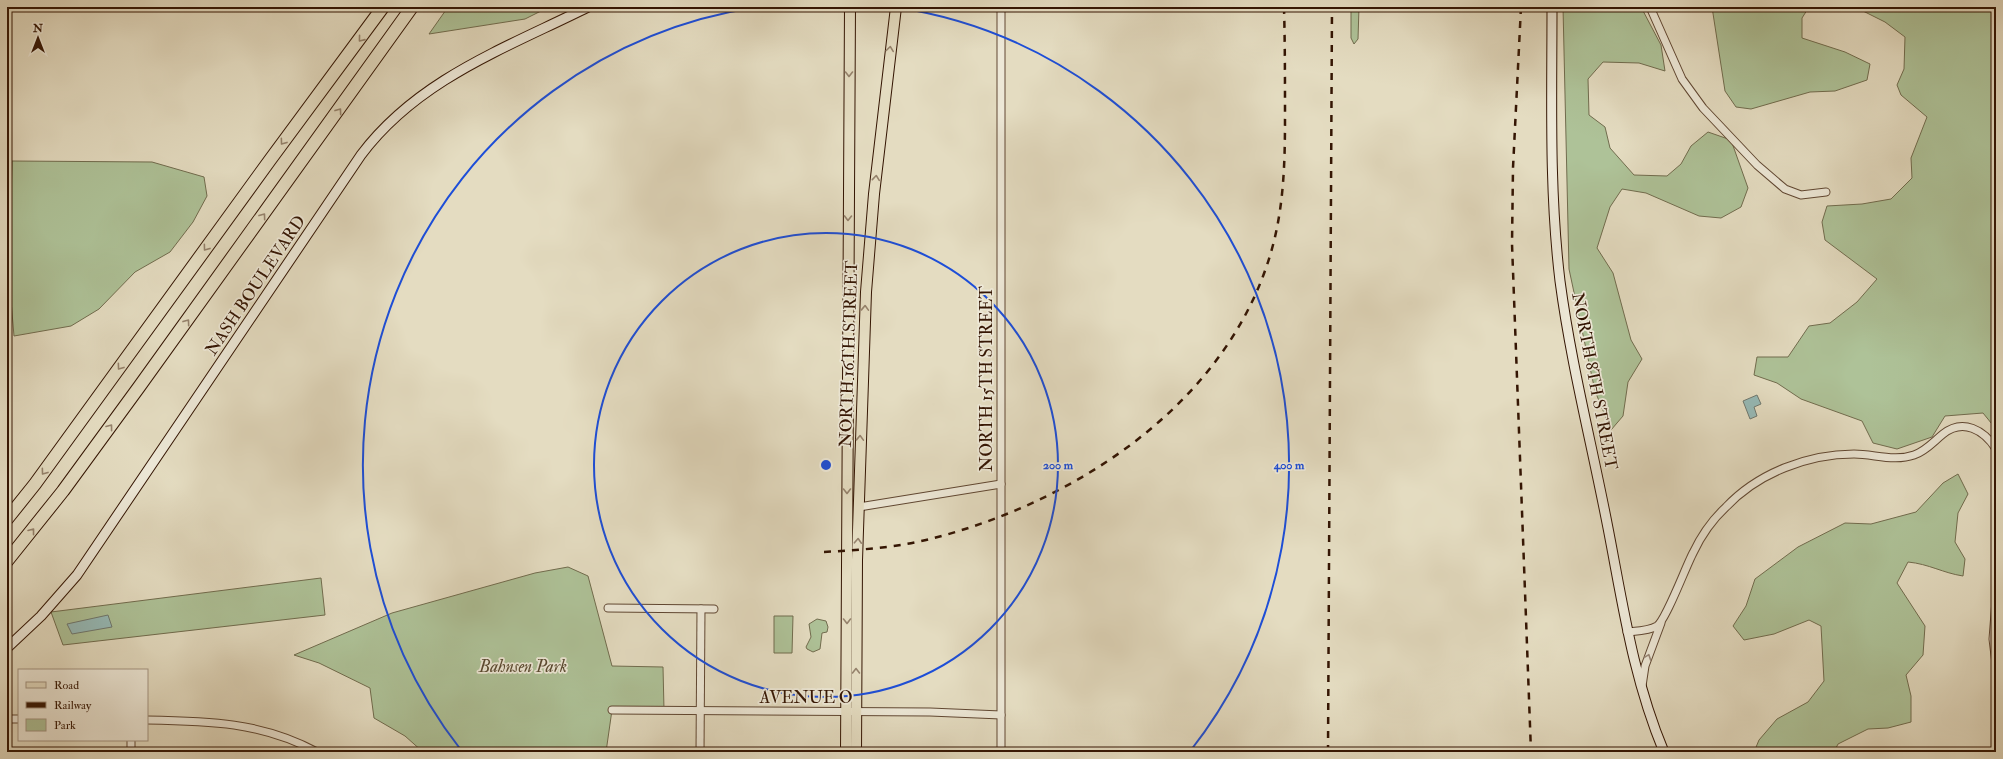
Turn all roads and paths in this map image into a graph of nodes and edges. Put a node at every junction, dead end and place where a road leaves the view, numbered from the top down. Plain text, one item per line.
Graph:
1 (383, 7) edge
2 (412, 7) edge
3 (588, 7) edge
4 (850, 7) edge
5 (896, 7) edge
6 (1001, 7) edge
7 (1552, 7) edge
8 (1650, 7) edge
9 (1826, 192) dead end
10 (1996, 448) edge
11 (1001, 484) junction
12 (859, 507) junction
13 (7, 519) edge
14 (7, 561) edge
15 (1996, 600) edge
16 (608, 608) dead end
17 (701, 609) junction
18 (714, 609) dead end
19 (1661, 623) junction
20 (1627, 632) junction
21 (7, 648) edge
22 (1996, 664) edge
23 (1642, 694) junction
24 (612, 710) dead end
25 (701, 711) junction
26 (851, 712) junction
27 (1001, 715) junction
28 (7, 719) edge
29 (18, 719) edge
30 (148, 720) edge
31 (131, 741) edge
32 (131, 752) edge
33 (317, 752) edge
34 (700, 752) edge
35 (846, 752) edge
36 (856, 752) edge
37 (1001, 752) edge
38 (1664, 752) edge

1 -> 13 highway
14 -> 2 highway
3 - 21 street, NASH BOULEVARD
4 -> 26 main road, NORTH 16TH STREET
12 -> 5 main road, NORTH 16TH STREET
6 - 11 street, NORTH 15TH STREET
7 - 20 street, NORTH 8TH STREET
8 - 9 street
10 - 19 street
11 - 12 street
11 - 27 street, NORTH 15TH STREET
26 -> 12 main road, NORTH 16TH STREET
15 - 22 street
16 - 17 street
17 - 18 street
17 - 25 street
19 - 20 street
23 -> 19 street
20 - 23 street, NORTH 8TH STREET
23 - 38 street, NORTH 8TH STREET
24 - 25 street, AVENUE O
25 - 26 street, AVENUE O
25 - 34 street
26 - 27 street, AVENUE O
26 - 35 main road, NORTH 16TH STREET
26 - 36 main road, NORTH 16TH STREET
27 - 37 street, NORTH 15TH STREET
28 - 29 street
30 - 33 street
31 - 32 street

